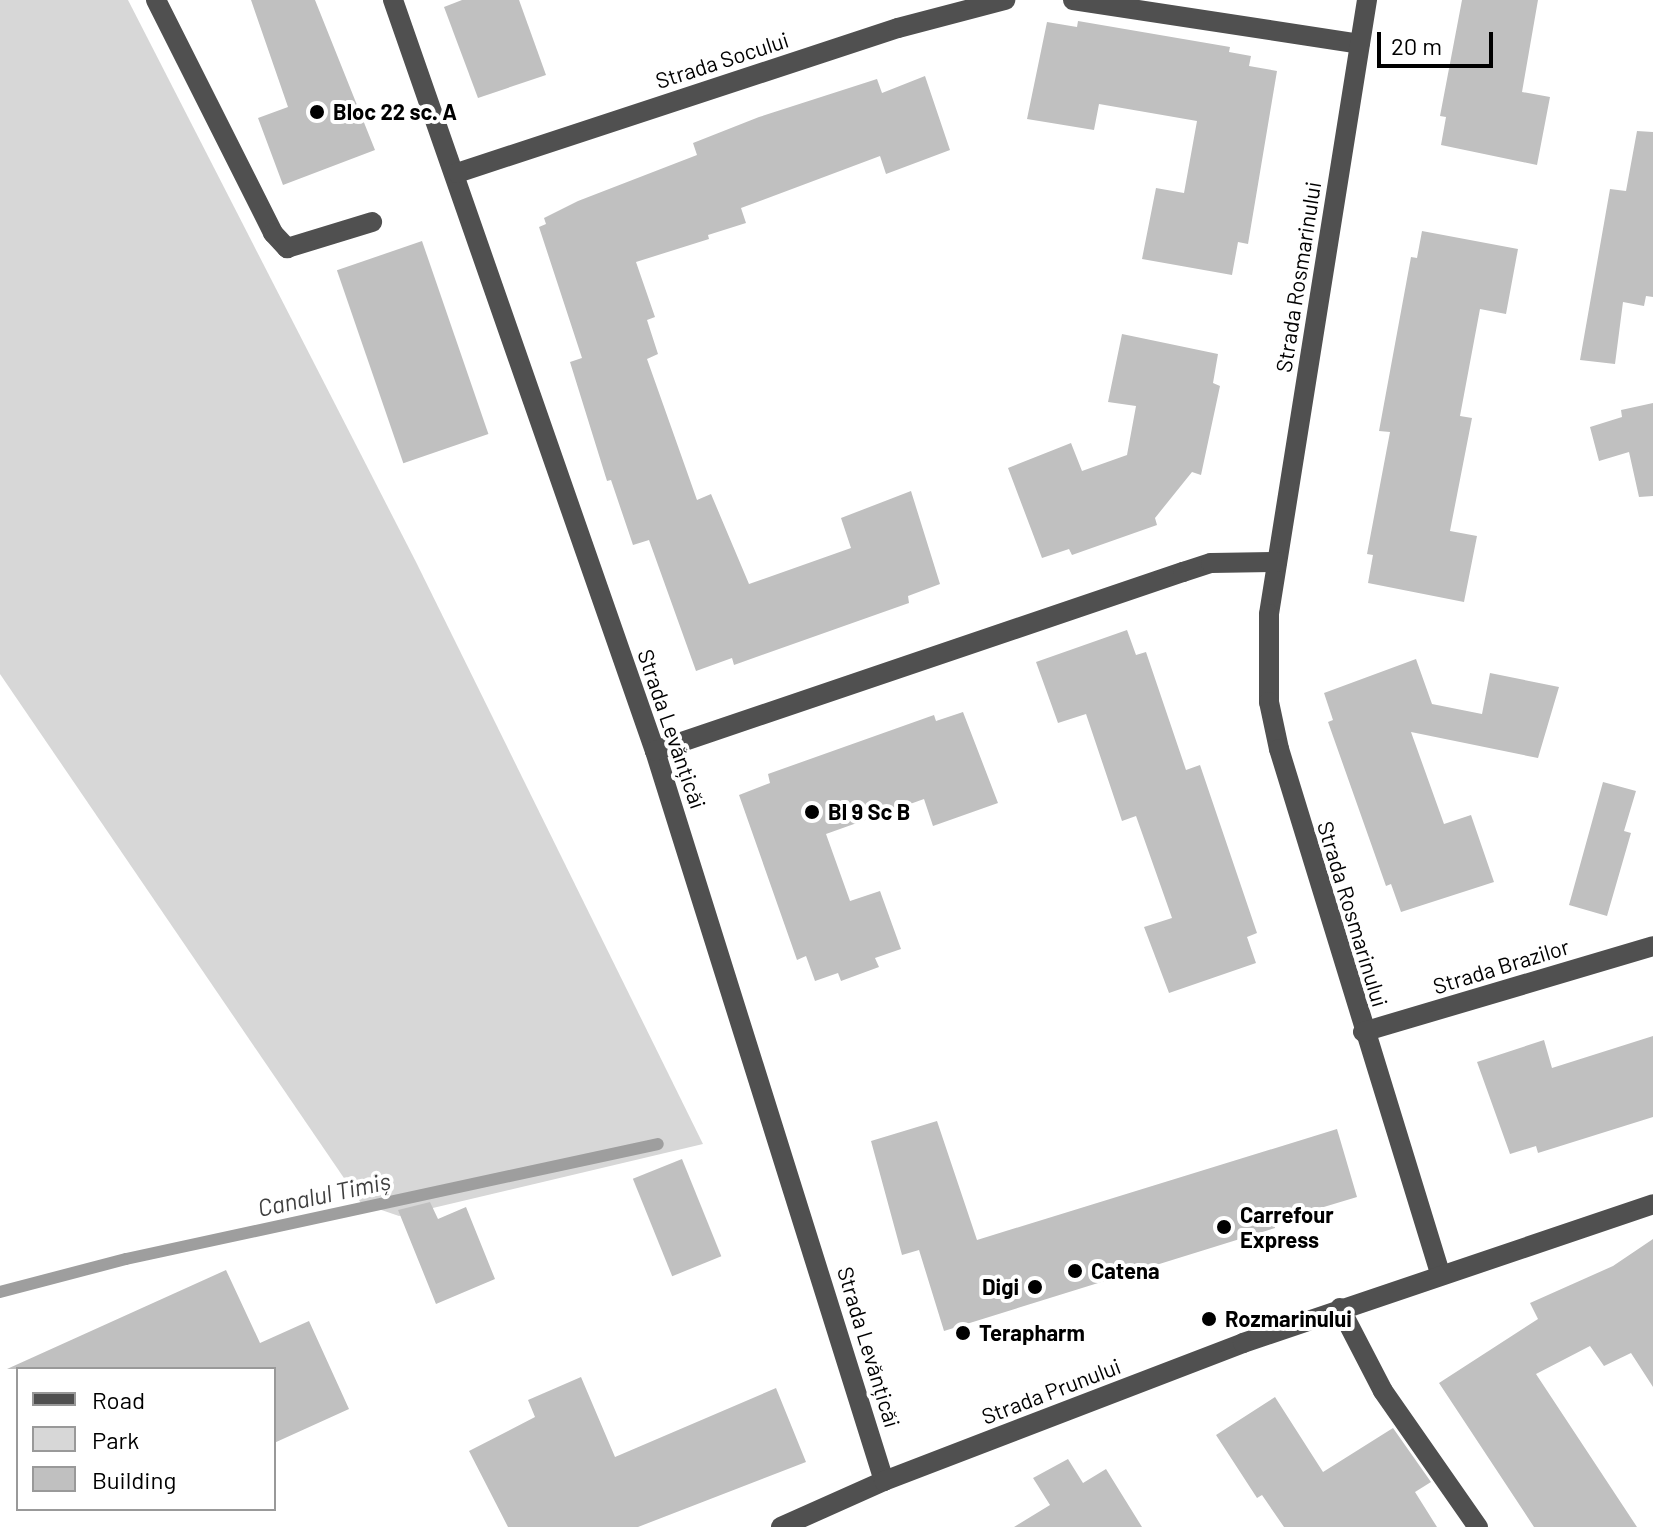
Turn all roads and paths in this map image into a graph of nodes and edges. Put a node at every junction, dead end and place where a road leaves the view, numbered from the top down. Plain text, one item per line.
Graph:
1 (156, 0) edge
2 (393, 0) edge
3 (1005, 0) edge
4 (1073, 0) edge
5 (1367, 0) edge
6 (1360, 44) junction
7 (457, 173) junction
8 (372, 222) dead end
9 (1277, 562) junction
10 (655, 751) junction
11 (1653, 946) edge
12 (1363, 1032) junction
13 (1653, 1204) edge
14 (1440, 1273) junction
15 (1340, 1308) junction
16 (884, 1481) junction
17 (781, 1527) edge
18 (1478, 1527) edge

1 - 8 street
2 - 7 street, Strada Levănțicăi
3 - 7 street, Strada Socului
4 - 6 street
5 - 6 street, Strada Rosmarinului
6 - 9 street, Strada Rosmarinului
7 - 10 street, Strada Levănțicăi
9 - 10 street
9 - 12 street, Strada Rosmarinului
10 - 16 street, Strada Levănțicăi
11 - 12 street, Strada Brazilor
12 - 14 street, Strada Rosmarinului
13 - 14 street, Strada Prunului
14 - 15 street, Strada Prunului
15 - 16 street, Strada Prunului
15 - 18 street
16 - 17 street, Strada Prunului

